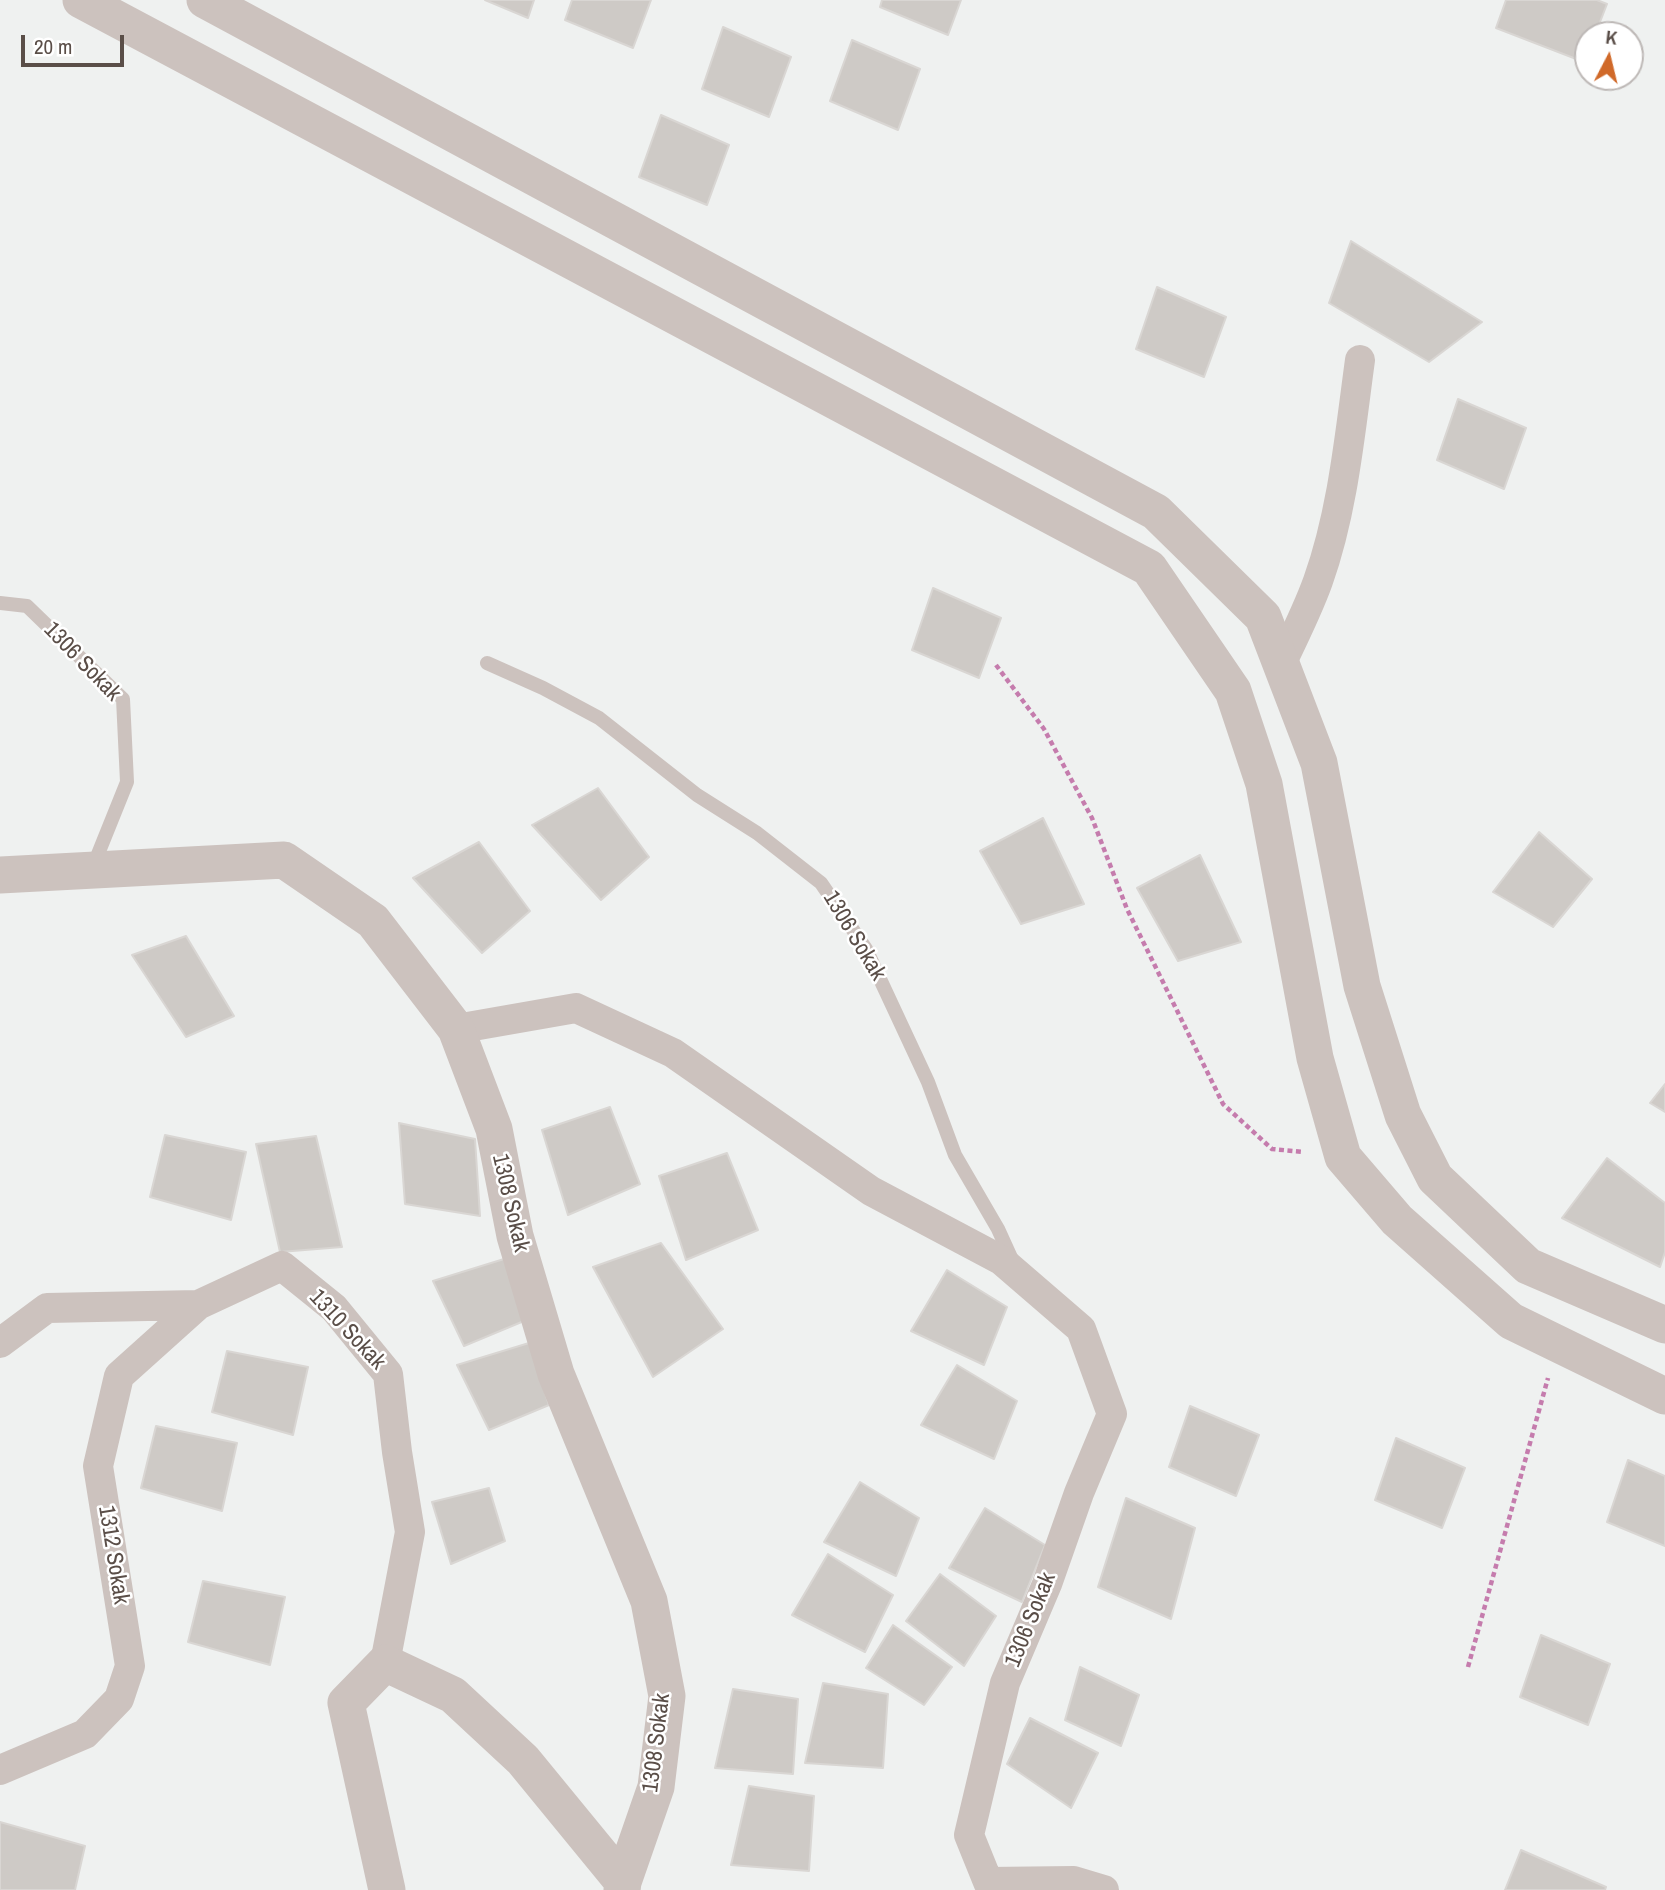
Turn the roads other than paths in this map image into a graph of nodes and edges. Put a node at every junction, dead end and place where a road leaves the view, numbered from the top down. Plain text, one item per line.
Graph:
1 (81, 0) edge
2 (205, 0) edge
3 (249, 10) edge
4 (1360, 360) dead end
5 (0, 603) edge
6 (487, 663) dead end
7 (1281, 664) junction
8 (91, 870) junction
9 (0, 875) edge
10 (456, 1029) junction
11 (1020, 1276) junction
12 (198, 1306) junction
13 (1665, 1325) edge
14 (0, 1343) edge
15 (1665, 1396) edge
16 (385, 1663) junction
17 (0, 1770) edge
18 (623, 1886) edge
19 (387, 1890) edge
20 (1104, 1890) edge

1 - 15 street
2 - 3 street
3 - 7 street
4 - 7 street
5 - 8 lane, 1306 Sokak
6 - 11 lane, 1306 Sokak
7 - 13 street
8 - 9 street, 1308 Sokak
8 - 10 street, 1308 Sokak
10 - 11 street, 1306 Sokak
10 - 18 street, 1308 Sokak
11 - 20 street, 1306 Sokak
12 - 14 street, 1310 Sokak
12 - 16 street, 1310 Sokak
12 - 17 street, 1312 Sokak
16 - 18 street
16 - 19 street

